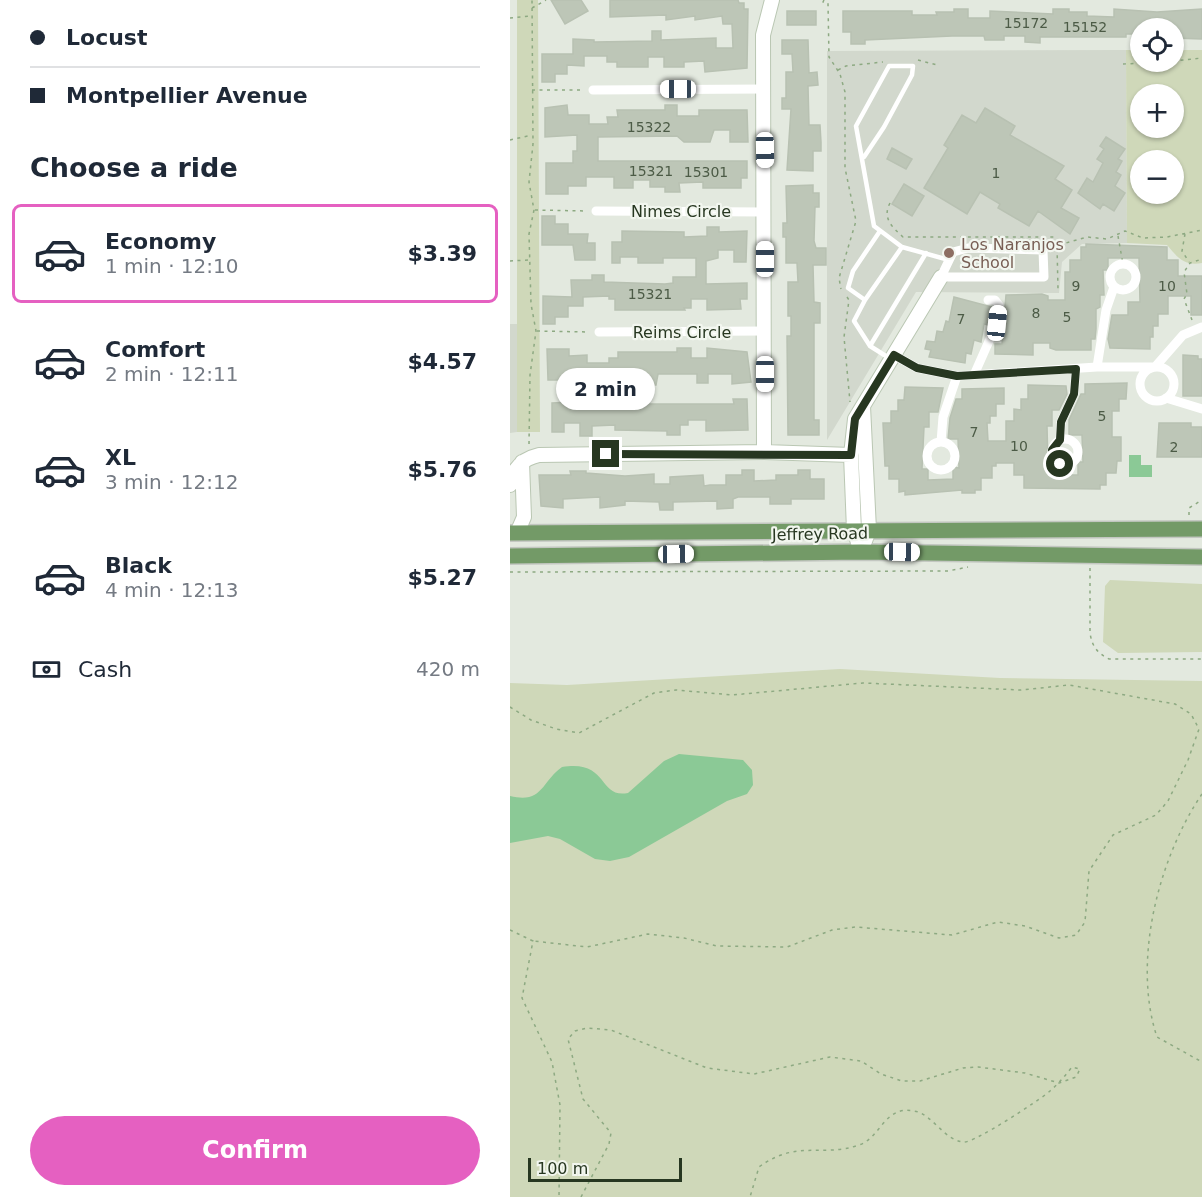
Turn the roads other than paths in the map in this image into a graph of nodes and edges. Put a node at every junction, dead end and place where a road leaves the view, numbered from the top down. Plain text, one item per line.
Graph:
1 (772, 0) edge
2 (764, 89) junction
3 (593, 90) road end
4 (864, 157) junction
5 (596, 211) road end
6 (765, 212) junction
7 (880, 231) junction
8 (902, 247) junction
9 (926, 253) junction
10 (949, 260) junction
11 (941, 277) junction
12 (1114, 287) junction
13 (865, 300) junction
14 (988, 300) dead end
15 (1202, 327) edge
16 (765, 331) junction
17 (599, 332) road end
18 (870, 346) junction
19 (893, 357) junction
20 (1096, 367) junction
21 (1155, 367) junction
22 (1076, 369) junction
23 (974, 375) junction
24 (957, 376) junction
25 (1166, 398) junction
26 (857, 409) junction
27 (1202, 409) edge
28 (1060, 440) dead end
29 (940, 442) dead end
30 (764, 453) junction
31 (851, 455) junction
32 (526, 459) junction
33 (510, 485) edge
34 (1195, 529) edge
35 (862, 530) junction
36 (512, 537) edge
37 (861, 552) junction
38 (510, 556) edge
39 (1202, 556) edge

1 - 2 street
2 - 3 street
2 - 6 street
4 - 4 lane
4 - 7 lane
5 - 6 street, Nimes Circle
6 - 16 street
7 - 8 lane
7 - 13 lane
8 - 9 lane
8 - 13 lane
9 - 10 lane
9 - 18 lane
10 - 11 street
10 - 11 street
11 - 19 street
12 - 12 street
12 - 20 street
13 - 18 lane
14 - 23 street
15 - 21 street
16 - 17 street, Reims Circle
16 - 30 street
18 - 19 lane
19 - 24 street
19 - 26 street
20 - 21 street
20 - 22 street
21 - 25 street
21 - 25 street
22 - 23 street
22 - 28 street
23 - 24 street
24 - 29 street
25 - 27 street
26 - 31 street
26 - 35 street
30 - 31 street
30 - 32 street
31 - 35 street
32 - 33 street
32 - 36 street
34 - 35 main road, Jeffrey Road
35 - 36 main road, Jeffrey Road
35 - 37 street
37 - 38 main road, Jeffrey Road
37 - 39 main road, Jeffrey Road

